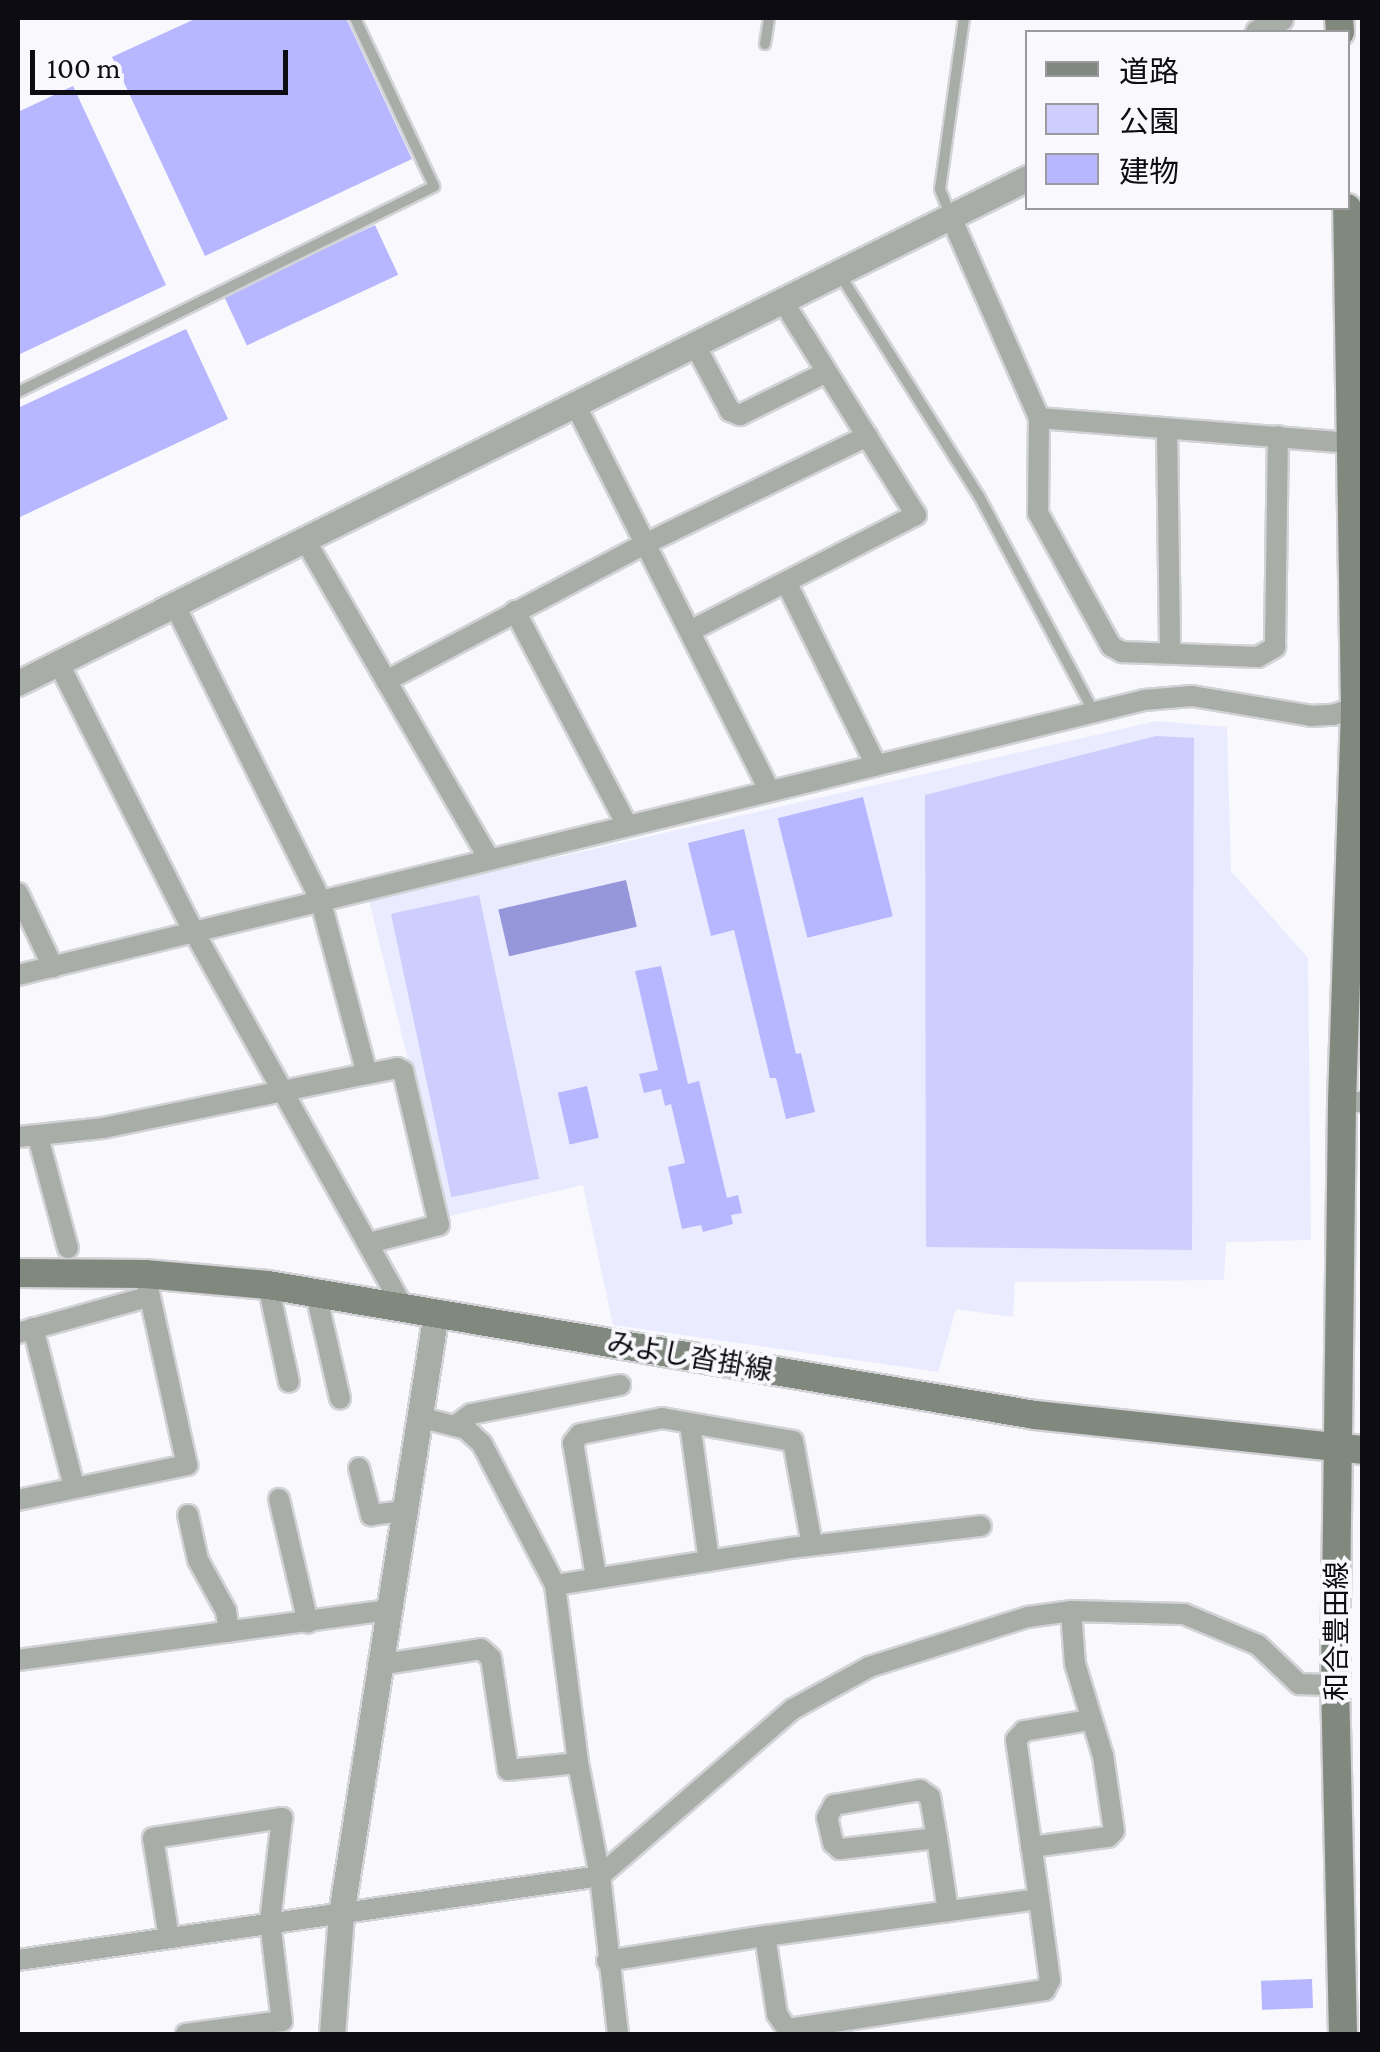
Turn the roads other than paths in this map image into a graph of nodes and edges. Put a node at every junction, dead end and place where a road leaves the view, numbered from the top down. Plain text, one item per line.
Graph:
1 (355, 18) edge
2 (769, 18) edge
3 (964, 18) edge
4 (765, 44) dead end
5 (1025, 179) edge
6 (1347, 210) edge
7 (950, 215) junction
8 (839, 272) junction
9 (783, 300) junction
10 (696, 345) junction
11 (825, 373) junction
12 (18, 392) edge
13 (575, 404) junction
14 (1039, 418) junction
15 (1167, 429) junction
16 (868, 436) junction
17 (1278, 436) junction
18 (1350, 443) junction
19 (304, 540) junction
20 (647, 543) junction
21 (786, 582) junction
22 (174, 604) junction
23 (515, 611) junction
24 (692, 630) junction
25 (1170, 653) junction
26 (58, 662) junction
27 (386, 681) junction
28 (18, 682) edge
29 (1359, 706) edge
30 (1094, 712) junction
31 (875, 763) junction
32 (769, 789) junction
33 (627, 824) junction
34 (488, 858) junction
35 (18, 893) edge
36 (320, 899) junction
37 (1356, 908) edge
38 (193, 930) junction
39 (52, 966) junction
40 (18, 975) edge
41 (367, 1074) junction
42 (282, 1094) junction
43 (1352, 1102) edge
44 (28, 1137) edge
45 (369, 1243) junction
46 (68, 1248) dead end
47 (18, 1274) edge
48 (268, 1285) junction
49 (146, 1286) junction
50 (321, 1293) junction
51 (402, 1306) junction
52 (436, 1313) junction
53 (25, 1330) edge
54 (289, 1382) dead end
55 (620, 1384) dead end
56 (340, 1398) dead end
57 (419, 1417) junction
58 (690, 1424) junction
59 (456, 1426) junction
60 (1351, 1449) edge
61 (359, 1468) dead end
62 (74, 1487) junction
63 (279, 1499) dead end
64 (18, 1500) edge
65 (403, 1511) junction
66 (188, 1515) dead end
67 (981, 1526) dead end
68 (812, 1545) junction
69 (709, 1561) junction
70 (596, 1576) junction
71 (555, 1585) junction
72 (386, 1610) junction
73 (1070, 1611) junction
74 (308, 1623) junction
75 (228, 1632) junction
76 (18, 1660) edge
77 (378, 1665) junction
78 (1336, 1685) junction
79 (1089, 1720) junction
80 (578, 1763) junction
81 (937, 1838) junction
82 (1030, 1847) junction
83 (600, 1876) junction
84 (1039, 1899) junction
85 (948, 1911) junction
86 (341, 1914) junction
87 (270, 1921) junction
88 (764, 1936) junction
89 (169, 1938) junction
90 (18, 1960) edge
91 (607, 1961) junction
92 (186, 2034) edge
93 (332, 2034) edge
94 (618, 2034) edge
95 (1343, 2034) edge

1 - 12 lane
2 - 4 lane
3 - 7 lane
5 - 7 street
6 - 18 main road, 和合豊田線
7 - 8 street
7 - 14 street
8 - 9 street
8 - 30 lane
9 - 10 street
9 - 11 street
10 - 11 street
10 - 13 street
11 - 16 street
13 - 19 street
13 - 20 street
14 - 15 street
14 - 25 street
15 - 17 street
15 - 25 street
16 - 20 street
16 - 21 street
17 - 18 street
17 - 25 street
18 - 29 main road, 和合豊田線
19 - 22 street
19 - 27 street
20 - 23 street
20 - 24 street
21 - 24 street
21 - 31 street
22 - 26 street
22 - 36 street
23 - 27 street
23 - 33 street
24 - 32 street
26 - 28 street
26 - 38 street
27 - 34 street
29 - 30 street
29 - 37 main road, 和合豊田線
30 - 31 street
31 - 32 street
32 - 33 street
33 - 34 street
34 - 36 street
35 - 39 street
36 - 38 street
36 - 41 street
37 - 43 main road, 和合豊田線
38 - 39 street
38 - 42 street
39 - 40 street
41 - 42 street
41 - 45 street
42 - 44 street
42 - 45 street
43 - 60 main road, 和合豊田線
44 - 46 street
45 - 51 street
47 - 49 main road, みよし沓掛線
48 - 49 main road, みよし沓掛線
48 - 50 main road, みよし沓掛線
48 - 54 street
49 - 53 street
49 - 62 street
50 - 51 main road, みよし沓掛線
50 - 56 street
51 - 52 main road, みよし沓掛線
52 - 57 street
52 - 60 main road, みよし沓掛線
53 - 62 street
55 - 59 street
57 - 59 street
57 - 65 street
58 - 68 street
58 - 69 street
58 - 70 street
59 - 71 street
60 - 78 main road, 和合豊田線
61 - 65 street
62 - 64 street
63 - 74 street
65 - 72 street
66 - 75 street
67 - 68 street
68 - 69 street
69 - 70 street
70 - 71 street
71 - 80 street
72 - 74 street
72 - 77 street
73 - 78 street
73 - 79 street
73 - 83 street
74 - 75 street
75 - 76 street
77 - 80 street
77 - 86 street
78 - 95 main road, 和合豊田線
79 - 82 street
79 - 82 street
80 - 83 street
81 - 81 street
81 - 85 street
82 - 84 street
83 - 86 street
83 - 91 street
84 - 85 street
84 - 88 street
85 - 88 street
86 - 87 street
86 - 93 street
87 - 89 street
87 - 89 street
87 - 92 street
88 - 91 street
89 - 90 street
91 - 94 street

